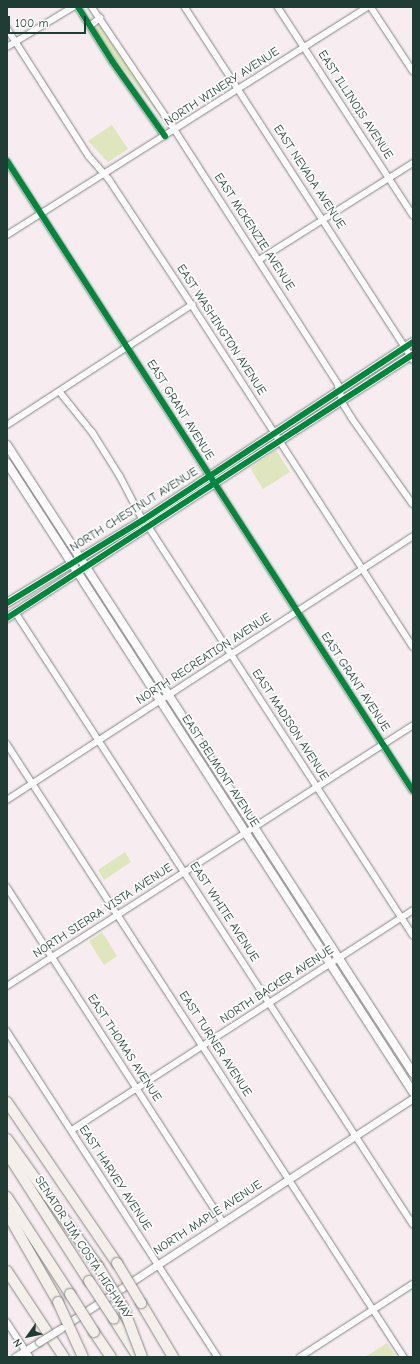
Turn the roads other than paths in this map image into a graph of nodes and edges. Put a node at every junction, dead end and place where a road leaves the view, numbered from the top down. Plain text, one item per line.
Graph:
1 (73, 7) edge
2 (78, 7) edge
3 (92, 7) edge
4 (185, 7) edge
5 (278, 7) edge
6 (367, 7) edge
7 (371, 7) edge
8 (100, 18) junction
9 (90, 26) junction
10 (7, 28) edge
11 (16, 41) junction
12 (7, 47) edge
13 (304, 47) junction
14 (413, 71) edge
15 (238, 90) junction
16 (175, 130) junction
17 (165, 136) junction
18 (7, 161) edge
19 (413, 163) edge
20 (105, 174) junction
21 (390, 178) junction
22 (41, 214) junction
23 (413, 215) edge
24 (324, 220) junction
25 (7, 235) edge
26 (260, 260) junction
27 (192, 305) junction
28 (413, 342) edge
29 (128, 348) junction
30 (405, 348) junction
31 (412, 357) edge
32 (341, 389) junction
33 (60, 392) junction
34 (343, 399) junction
35 (7, 425) edge
36 (274, 434) junction
37 (279, 442) junction
38 (7, 445) edge
39 (7, 463) edge
40 (208, 477) junction
41 (214, 485) junction
42 (413, 504) edge
43 (143, 520) junction
44 (149, 527) junction
45 (413, 536) edge
46 (80, 558) junction
47 (72, 563) junction
48 (86, 568) junction
49 (364, 568) junction
50 (78, 573) junction
51 (7, 602) edge
52 (16, 613) junction
53 (297, 613) junction
54 (7, 618) edge
55 (413, 647) edge
56 (231, 654) junction
57 (169, 695) junction
58 (160, 700) junction
59 (413, 725) edge
60 (99, 740) junction
61 (7, 744) edge
62 (382, 744) junction
63 (32, 783) junction
64 (316, 786) junction
65 (413, 791) edge
66 (7, 800) edge
67 (254, 827) junction
68 (246, 833) junction
69 (184, 871) junction
70 (7, 887) edge
71 (413, 910) edge
72 (118, 914) junction
73 (402, 918) junction
74 (413, 935) edge
75 (52, 957) junction
76 (339, 958) junction
77 (331, 964) junction
78 (7, 986) edge
79 (269, 1003) junction
80 (7, 1031) edge
81 (202, 1046) junction
82 (413, 1073) edge
83 (137, 1089) junction
84 (413, 1092) edge
85 (413, 1098) edge
86 (7, 1102) edge
87 (72, 1130) junction
88 (355, 1136) junction
89 (7, 1139) edge
90 (7, 1153) edge
91 (289, 1179) junction
92 (7, 1197) edge
93 (7, 1213) edge
94 (223, 1222) junction
95 (413, 1224) edge
96 (157, 1265) junction
97 (7, 1271) edge
98 (413, 1284) edge
99 (141, 1303) junction
100 (374, 1310) junction
101 (39, 1319) junction
102 (7, 1322) edge
103 (26, 1350) junction
104 (309, 1354) edge
105 (15, 1357) edge
106 (30, 1357) edge
107 (60, 1357) edge
108 (64, 1357) edge
109 (83, 1357) edge
110 (111, 1357) edge
111 (138, 1357) edge
112 (142, 1357) edge
113 (170, 1357) edge
114 (173, 1357) edge
115 (218, 1357) edge
116 (300, 1357) edge
117 (404, 1357) edge

1 - 11 street
2 - 9 street
3 - 8 street, EAST MCKENZIE AVENUE
4 - 15 street, EAST NEVADA AVENUE
5 - 13 street, EAST ILLINOIS AVENUE
6 - 13 street, NORTH WINERY AVENUE
7 - 14 street
8 - 9 street
8 - 16 street, EAST MCKENZIE AVENUE
9 - 17 street
10 - 11 street, EAST WASHINGTON AVENUE
11 - 12 street
11 - 20 street, EAST WASHINGTON AVENUE
13 - 15 street, NORTH WINERY AVENUE
13 - 21 street, EAST ILLINOIS AVENUE
15 - 16 street, NORTH WINERY AVENUE
15 - 24 street, EAST NEVADA AVENUE
16 - 17 street, NORTH WINERY AVENUE
16 - 26 street, EAST MCKENZIE AVENUE
17 - 20 street, NORTH WINERY AVENUE
18 - 22 street, EAST GRANT AVENUE
19 - 21 street
20 - 22 street, NORTH WINERY AVENUE
20 - 27 street, EAST WASHINGTON AVENUE
21 - 23 street, EAST ILLINOIS AVENUE
21 - 24 street
22 - 25 street, NORTH WINERY AVENUE
22 - 29 street, EAST GRANT AVENUE
24 - 26 street
24 - 30 street, EAST NEVADA AVENUE
26 - 32 street, EAST MCKENZIE AVENUE
27 - 29 street
27 - 36 street, EAST WASHINGTON AVENUE
28 - 30 main road, NORTH CHESTNUT AVENUE
29 - 33 street
29 - 40 street, EAST GRANT AVENUE
30 - 31 street, EAST NEVADA AVENUE
30 - 32 main road, NORTH CHESTNUT AVENUE
31 - 34 main road, NORTH CHESTNUT AVENUE
32 - 34 street, EAST MCKENZIE AVENUE
32 - 36 main road, NORTH CHESTNUT AVENUE
33 - 35 street
33 - 43 street
34 - 37 main road, NORTH CHESTNUT AVENUE
34 - 42 street, EAST MCKENZIE AVENUE
36 - 37 street, EAST WASHINGTON AVENUE
36 - 40 main road, NORTH CHESTNUT AVENUE
37 - 41 main road, NORTH CHESTNUT AVENUE
37 - 49 street, EAST WASHINGTON AVENUE
38 - 46 main road, EAST BELMONT AVENUE
39 - 47 main road, EAST BELMONT AVENUE
40 - 41 street, EAST GRANT AVENUE
40 - 43 main road, NORTH CHESTNUT AVENUE
41 - 44 main road, NORTH CHESTNUT AVENUE
41 - 53 street, EAST GRANT AVENUE
43 - 46 main road, NORTH CHESTNUT AVENUE
44 - 48 main road, NORTH CHESTNUT AVENUE
44 - 56 street, EAST MADISON AVENUE
45 - 49 street, NORTH RECREATION AVENUE
46 - 47 main road, NORTH CHESTNUT AVENUE
46 - 48 main road, EAST BELMONT AVENUE
47 - 50 main road, EAST BELMONT AVENUE
47 - 51 main road, NORTH CHESTNUT AVENUE
48 - 50 main road, NORTH CHESTNUT AVENUE
48 - 57 main road, EAST BELMONT AVENUE
49 - 53 street, NORTH RECREATION AVENUE
49 - 55 street, EAST WASHINGTON AVENUE
50 - 52 main road, NORTH CHESTNUT AVENUE
50 - 58 main road, EAST BELMONT AVENUE
52 - 54 main road, NORTH CHESTNUT AVENUE
52 - 60 street, EAST WHITE AVENUE
53 - 56 street, NORTH RECREATION AVENUE
53 - 62 street, EAST GRANT AVENUE
56 - 57 street, NORTH RECREATION AVENUE
56 - 64 street, EAST MADISON AVENUE
57 - 58 street, NORTH RECREATION AVENUE
57 - 67 main road, EAST BELMONT AVENUE
58 - 60 street, NORTH RECREATION AVENUE
58 - 68 main road, EAST BELMONT AVENUE
59 - 62 street, NORTH SIERRA VISTA AVENUE
60 - 63 street, NORTH RECREATION AVENUE
60 - 69 street, EAST WHITE AVENUE
61 - 63 street, EAST TURNER AVENUE
62 - 64 street, NORTH SIERRA VISTA AVENUE
62 - 65 street, EAST GRANT AVENUE
63 - 66 street, NORTH RECREATION AVENUE
63 - 72 street, EAST TURNER AVENUE
64 - 67 street, NORTH SIERRA VISTA AVENUE
64 - 73 street, EAST MADISON AVENUE
67 - 68 street, NORTH SIERRA VISTA AVENUE
67 - 76 main road, EAST BELMONT AVENUE
68 - 69 street, NORTH SIERRA VISTA AVENUE
68 - 77 main road, EAST BELMONT AVENUE
69 - 72 street, NORTH SIERRA VISTA AVENUE
69 - 79 street, EAST WHITE AVENUE
70 - 75 street, EAST THOMAS AVENUE
71 - 73 street, NORTH BACKER AVENUE
72 - 75 street, NORTH SIERRA VISTA AVENUE
72 - 81 street, EAST TURNER AVENUE
73 - 74 street, EAST MADISON AVENUE
73 - 76 street, NORTH BACKER AVENUE
75 - 78 street, NORTH SIERRA VISTA AVENUE
75 - 83 street, EAST THOMAS AVENUE
76 - 77 street, NORTH BACKER AVENUE
76 - 82 main road, EAST BELMONT AVENUE
77 - 79 street, NORTH BACKER AVENUE
77 - 84 main road, EAST BELMONT AVENUE
79 - 81 street, NORTH BACKER AVENUE
79 - 88 street, EAST WHITE AVENUE
80 - 87 street, EAST HARVEY AVENUE
81 - 83 street, NORTH BACKER AVENUE
81 - 91 street, EAST TURNER AVENUE
83 - 87 street, NORTH BACKER AVENUE
83 - 94 street, EAST THOMAS AVENUE
85 - 88 street, NORTH MAPLE AVENUE
86 - 99 highway, bridge
87 - 96 street, EAST HARVEY AVENUE
88 - 91 street, NORTH MAPLE AVENUE
88 - 95 street, EAST WHITE AVENUE
89 - 112 highway, bridge
90 - 111 highway, SENATOR JIM COSTA HIGHWAY, bridge
91 - 94 street, NORTH MAPLE AVENUE
91 - 100 street, EAST TURNER AVENUE
92 - 110 highway, bridge
93 - 109 highway, bridge
94 - 96 street, NORTH MAPLE AVENUE
96 - 103 street, NORTH MAPLE AVENUE, bridge
96 - 115 street, EAST HARVEY AVENUE
97 - 101 highway
98 - 100 street
99 - 113 highway
99 - 114 highway
100 - 104 street
100 - 117 street, EAST TURNER AVENUE
101 - 107 highway
101 - 108 highway
102 - 103 street
103 - 105 street, NORTH MAPLE AVENUE
103 - 106 street
104 - 116 street

